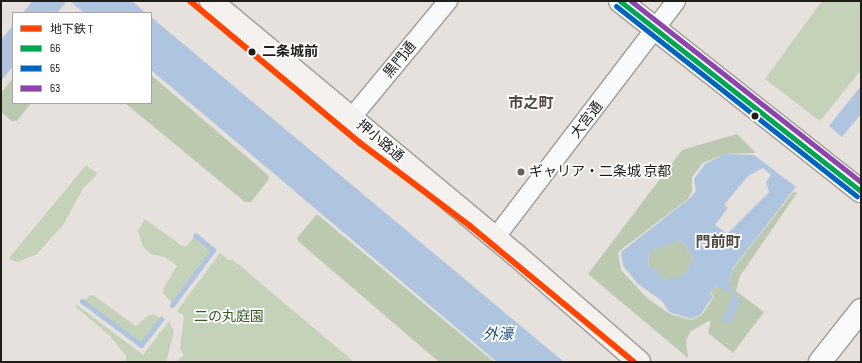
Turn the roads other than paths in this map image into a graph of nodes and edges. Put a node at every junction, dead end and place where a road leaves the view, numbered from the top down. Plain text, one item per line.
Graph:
1 (448, 1) edge
2 (620, 1) edge
3 (676, 1) edge
4 (221, 4) edge
5 (656, 29) junction
6 (352, 117) junction
7 (861, 191) edge
8 (495, 238) junction
9 (861, 310) edge
10 (639, 362) edge
11 (820, 362) edge

1 - 6 street, 黒門通
2 - 5 street
3 - 5 street, 大宮通
4 - 6 main road, 押小路通
5 - 7 street
5 - 8 street, 大宮通
6 - 8 main road, 押小路通
8 - 10 main road, 押小路通
9 - 11 street

